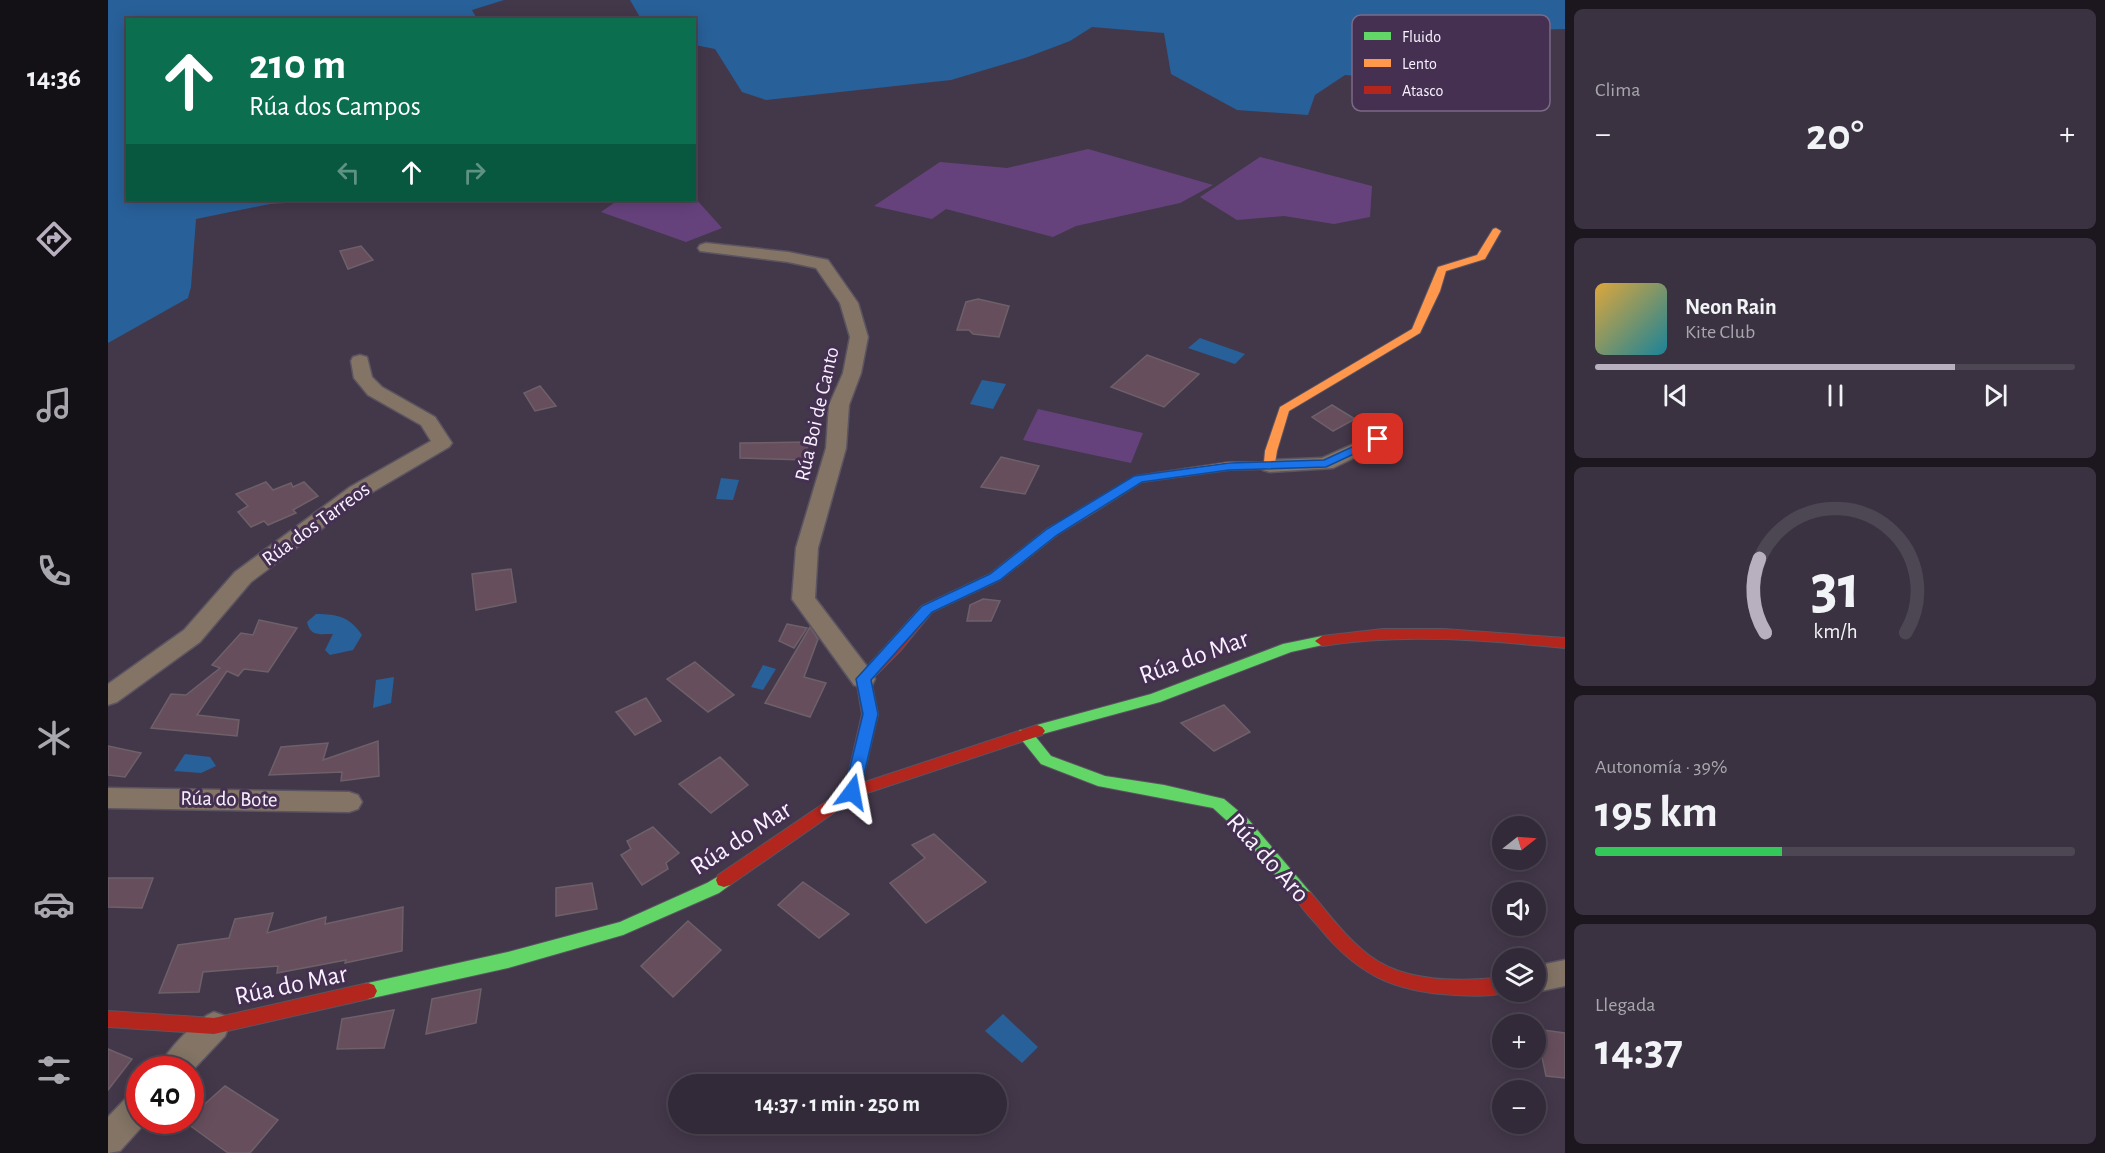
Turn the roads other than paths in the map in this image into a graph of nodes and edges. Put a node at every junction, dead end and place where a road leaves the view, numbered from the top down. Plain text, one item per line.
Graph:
1 (1496, 231) dead end
2 (706, 248) dead end
3 (360, 361) dead end
4 (1378, 439) dead end
5 (1270, 466) junction
6 (1565, 643) edge
7 (863, 679) junction
8 (108, 696) edge
9 (1025, 734) junction
10 (852, 792) junction
11 (108, 798) edge
12 (350, 802) dead end
13 (1565, 973) edge
14 (1546, 977) edge
15 (1492, 987) edge
16 (108, 1019) edge
17 (214, 1026) junction
18 (186, 1056) edge
19 (126, 1121) edge
20 (108, 1140) edge

1 - 5 street
2 - 7 street, Rúa Boi de Canto
3 - 8 street, Rúa dos Tarreos
4 - 5 street
5 - 7 street
6 - 9 street, Rúa do Mar
7 - 10 street
9 - 10 street, Rúa do Mar
9 - 15 street, Rúa do Aro
10 - 17 street, Rúa do Mar
11 - 12 street, Rúa do Bote
13 - 14 street
16 - 17 street, Rúa do Mar
17 - 18 street
19 - 20 street

